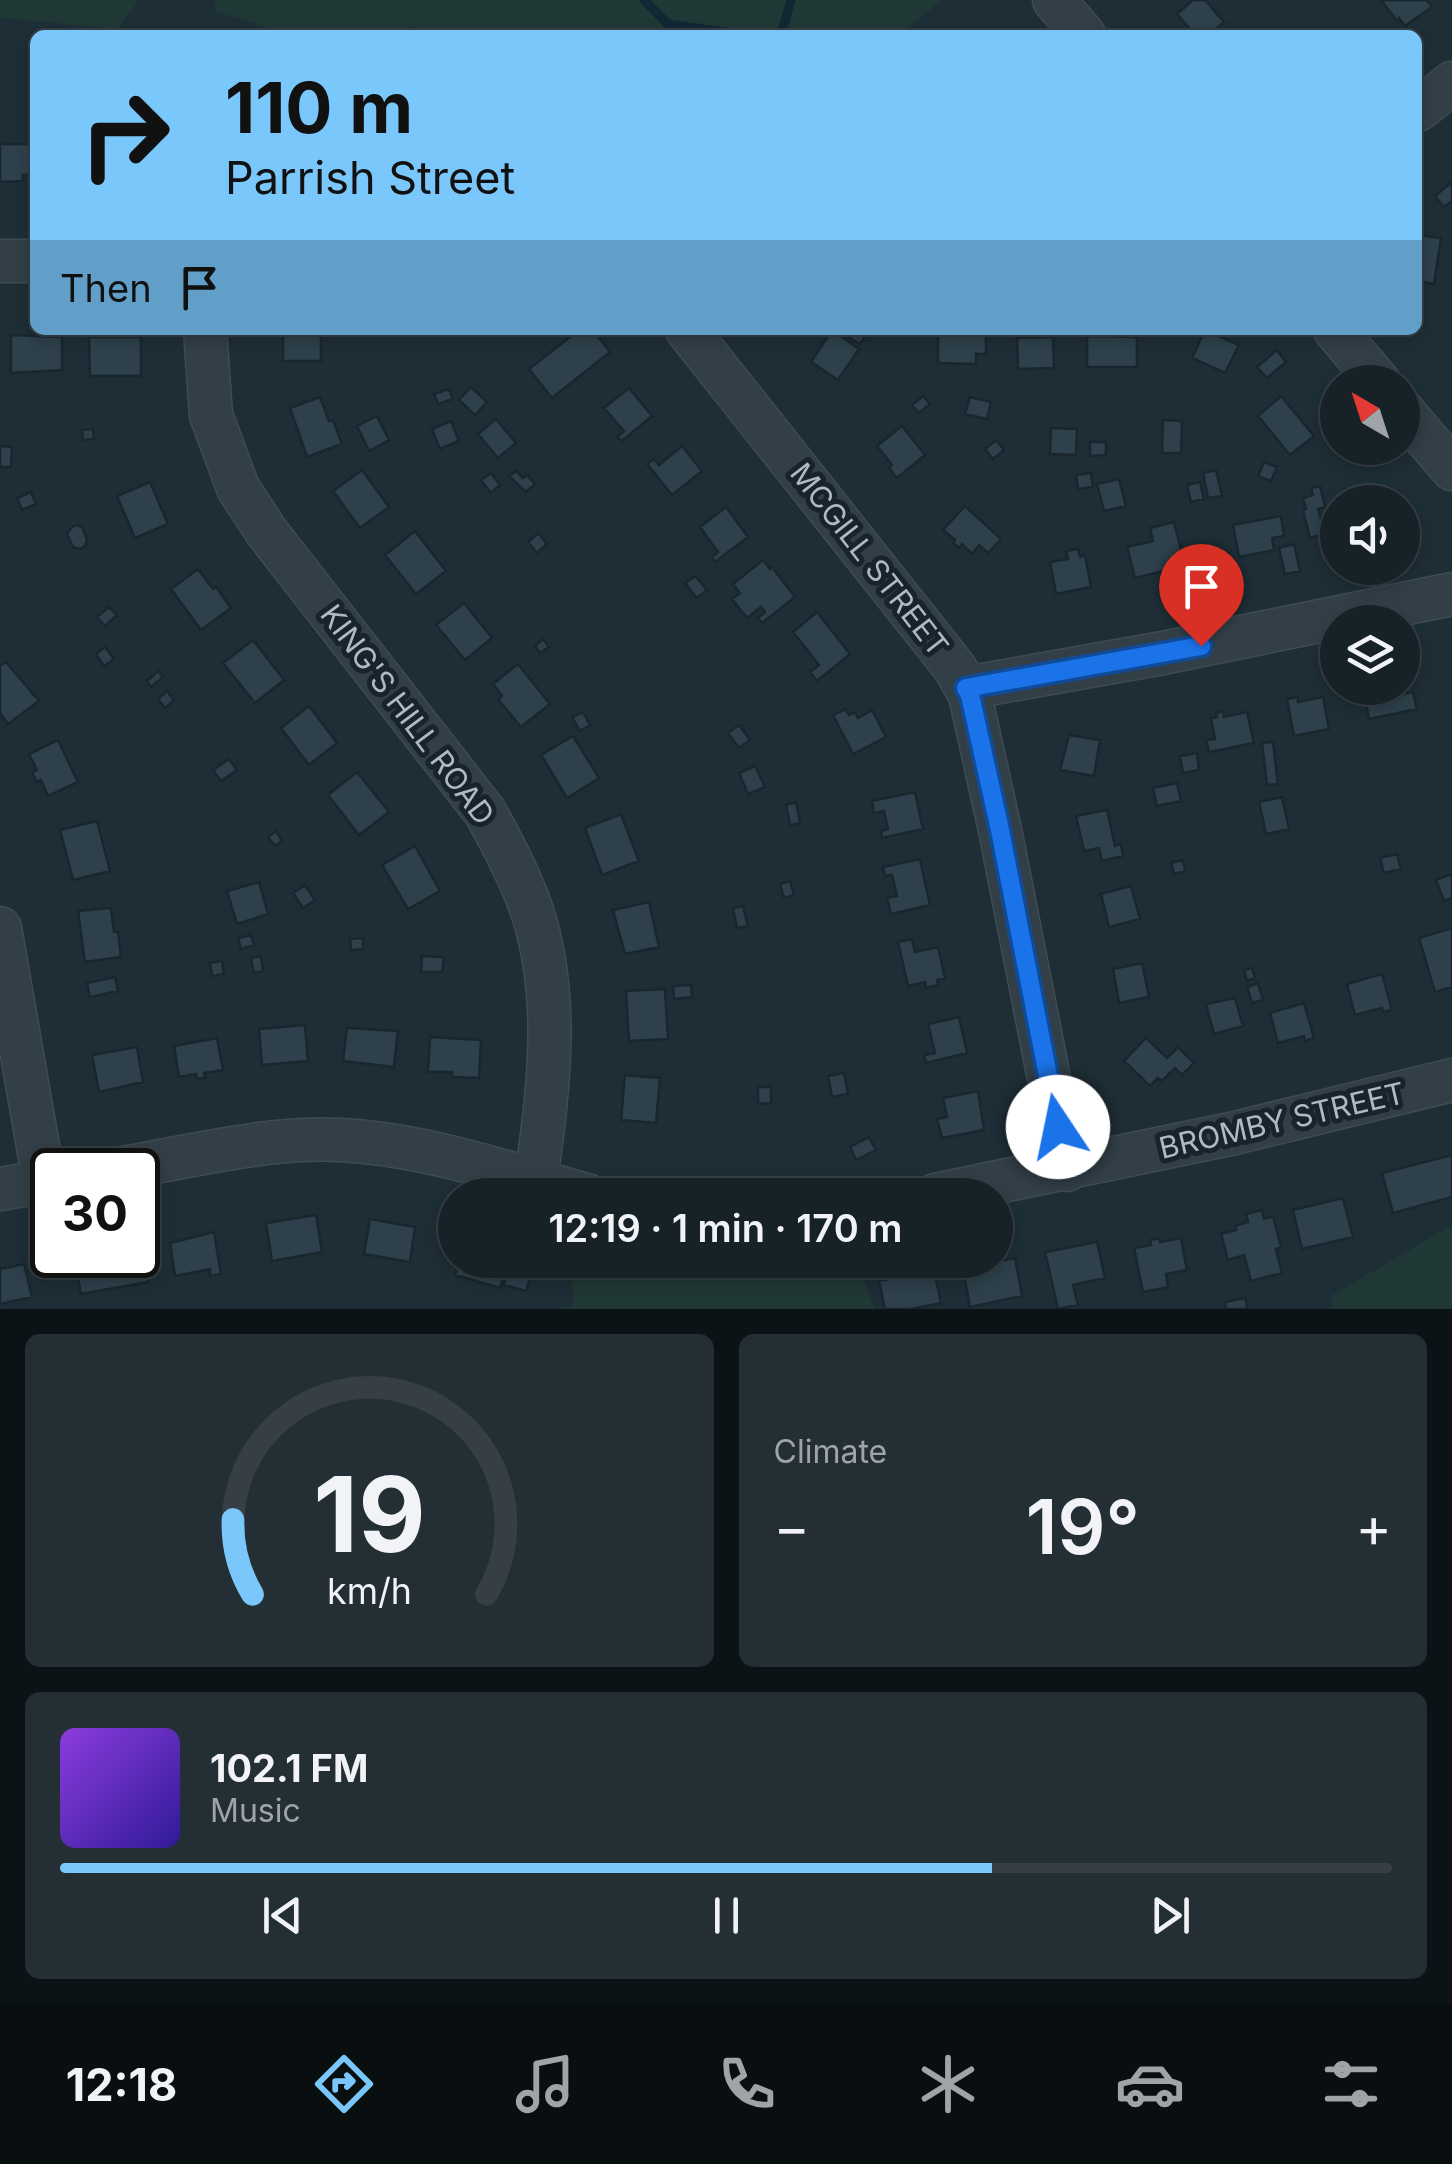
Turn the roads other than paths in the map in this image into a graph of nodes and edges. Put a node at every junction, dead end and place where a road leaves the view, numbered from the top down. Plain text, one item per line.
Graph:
1 (1054, 0) edge
2 (1080, 30) edge
3 (1452, 83) edge
4 (1422, 107) edge
5 (30, 260) edge
6 (0, 261) edge
7 (205, 335) edge
8 (691, 335) edge
9 (1339, 335) edge
10 (1365, 365) edge
11 (1420, 431) edge
12 (1452, 469) edge
13 (1452, 594) edge
14 (966, 688) junction
15 (0, 928) edge
16 (1452, 1080) edge
17 (42, 1148) edge
18 (160, 1162) edge
19 (1066, 1170) junction
20 (525, 1178) edge
21 (536, 1178) edge
22 (1013, 1180) edge
23 (30, 1183) edge
24 (0, 1189) edge

1 - 2 street
3 - 4 street
5 - 6 street
7 - 21 street, KING'S HILL ROAD
8 - 14 street, MCGILL STREET
9 - 10 street
11 - 12 street
13 - 14 street
14 - 19 street, MCGILL STREET
15 - 17 street
16 - 19 street, BROMBY STREET
18 - 20 street
19 - 22 street, BROMBY STREET
23 - 24 street

